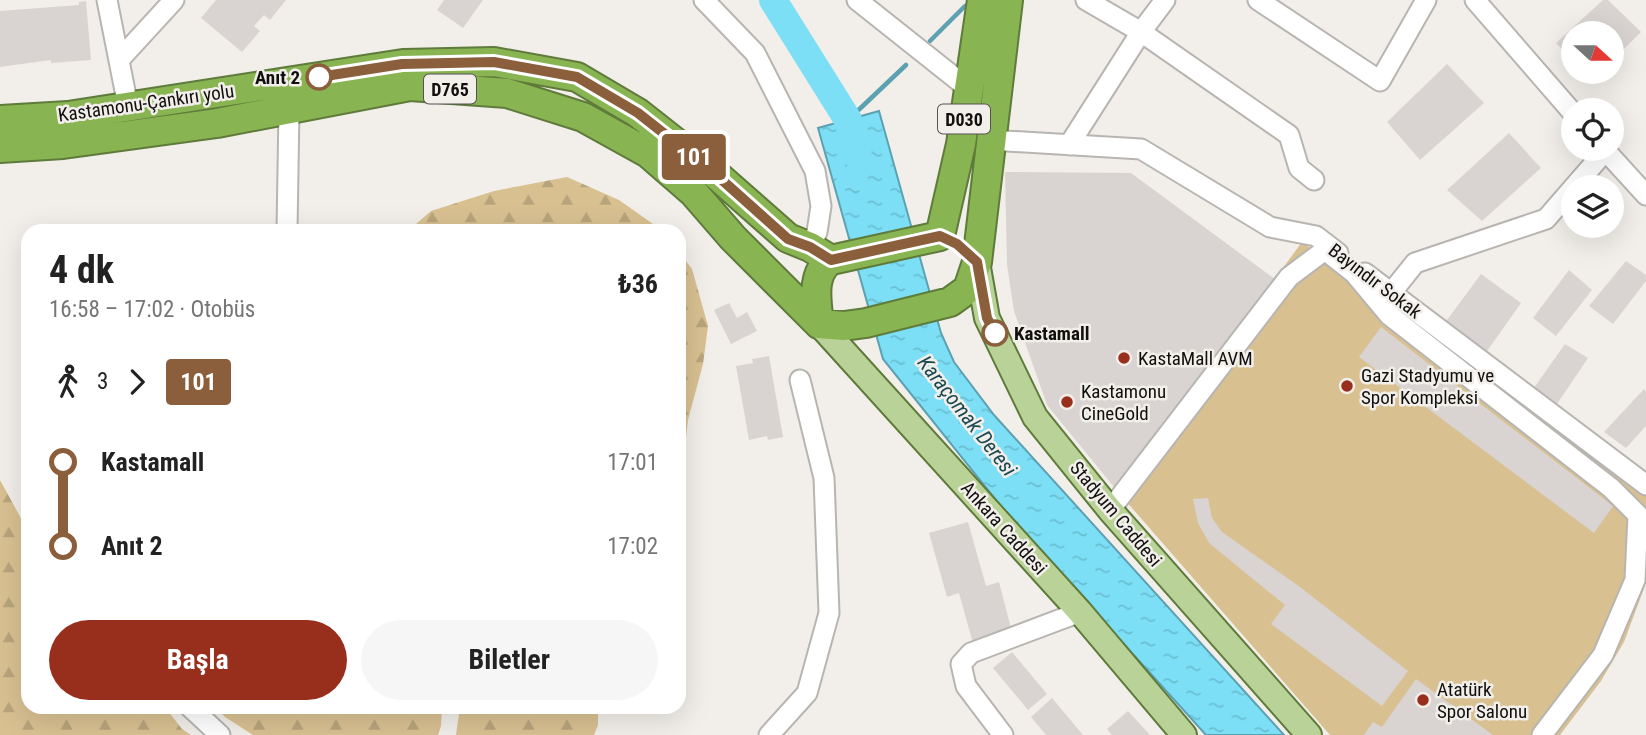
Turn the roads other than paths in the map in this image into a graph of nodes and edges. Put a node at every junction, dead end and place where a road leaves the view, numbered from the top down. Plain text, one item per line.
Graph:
1 (107, 0) edge
2 (174, 0) edge
3 (704, 0) edge
4 (858, 0) edge
5 (982, 0) edge
6 (1008, 0) edge
7 (1086, 0) edge
8 (1165, 0) edge
9 (1258, 0) edge
10 (1426, 0) edge
11 (1475, 0) edge
12 (1141, 32) junction
13 (119, 60) junction
14 (969, 89) junction
15 (1561, 99) edge
16 (128, 106) junction
17 (289, 109) junction
18 (0, 120) edge
19 (989, 140) junction
20 (1069, 145) junction
21 (0, 148) edge
22 (1596, 161) edge
23 (1615, 161) edge
24 (1314, 180) dead end
25 (1646, 195) edge
26 (287, 224) edge
27 (940, 236) junction
28 (821, 253) junction
29 (977, 262) junction
30 (1391, 293) junction
31 (820, 324) junction
32 (800, 380) dead end
33 (1646, 485) edge
34 (1110, 510) junction
35 (1640, 583) edge
36 (1080, 612) junction
37 (198, 714) edge
38 (220, 735) edge
39 (769, 735) edge
40 (1003, 735) edge
41 (1184, 735) edge
42 (1310, 735) edge
43 (1542, 735) edge

1 - 13 street
2 - 13 street
3 - 28 street
4 - 14 street
5 - 14 highway, D030
6 - 19 highway
7 - 12 street
8 - 12 street
9 - 10 street
11 - 15 street
12 - 20 street
12 - 24 street
13 - 16 street
14 - 27 highway, D030
16 - 18 highway, Kastamonu-Çankırı yolu / D765
16 - 28 highway, Kastamonu-Çankırı yolu / D765
17 - 21 highway, Kastamonu-Çankırı yolu / D765
17 - 26 street
17 - 31 highway, Kastamonu-Çankırı yolu / D765
19 - 20 street, Bayındır Sokak
19 - 29 highway
20 - 30 street, Bayındır Sokak
22 - 30 street
23 - 25 street
27 - 28 highway
27 - 29 highway
28 - 31 highway
29 - 31 highway
29 - 34 main road, Stadyum Caddesi
30 - 33 street, Bayındır Sokak
31 - 36 main road, Ankara Caddesi
32 - 39 street
34 - 35 street
34 - 42 main road, Stadyum Caddesi
35 - 43 street
36 - 40 street
36 - 41 main road, Ankara Caddesi
37 - 38 street

